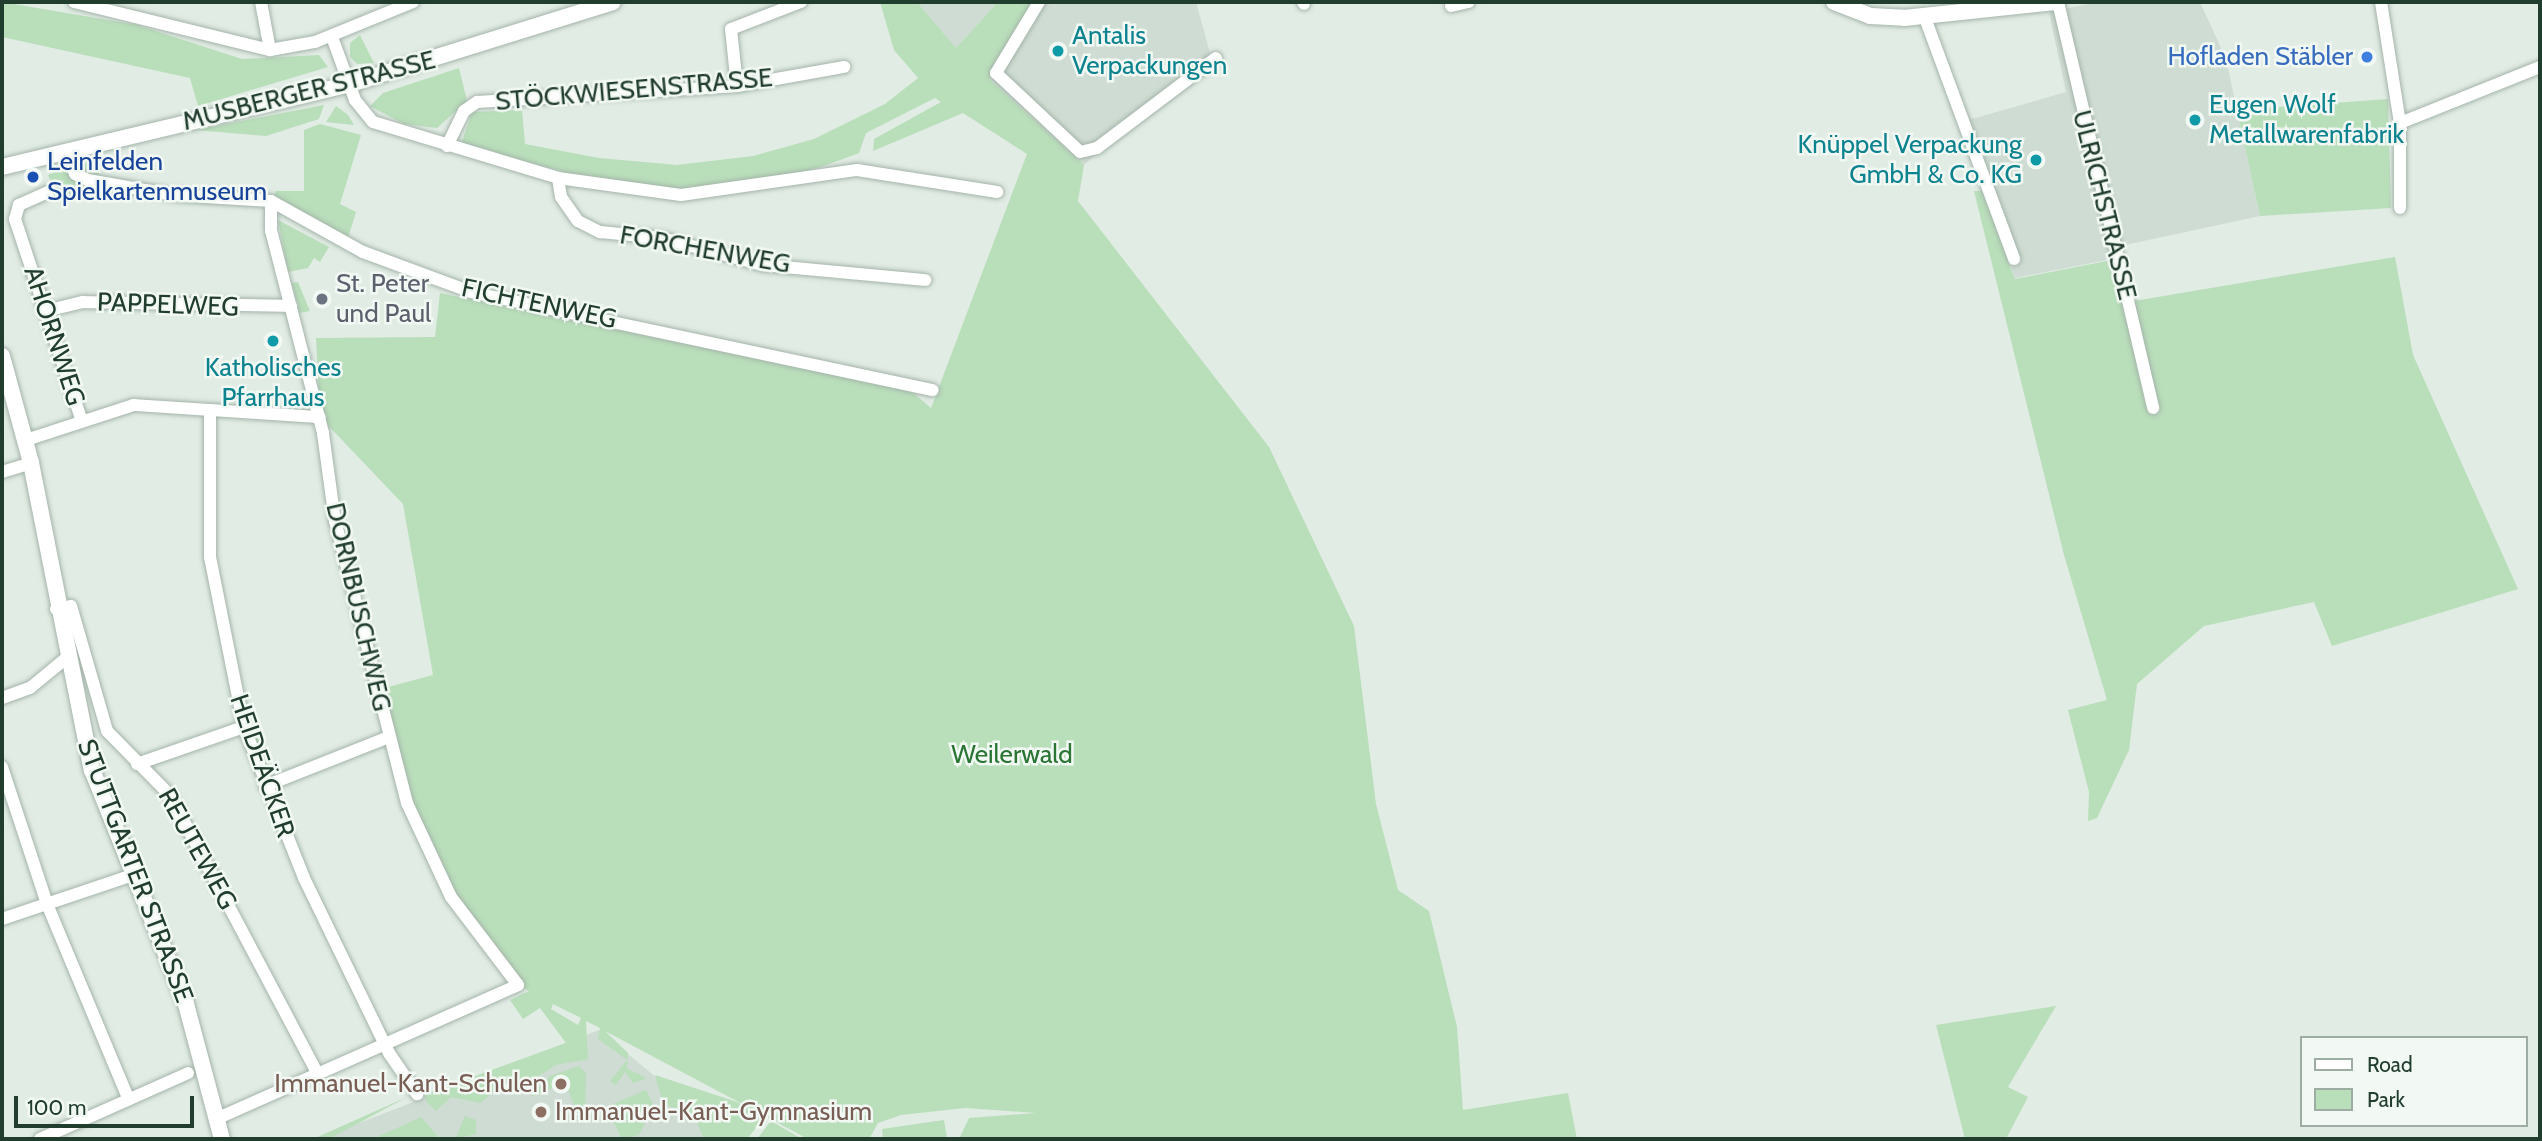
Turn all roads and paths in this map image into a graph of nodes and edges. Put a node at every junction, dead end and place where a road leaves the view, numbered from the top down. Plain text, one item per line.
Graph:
1 (74, 2) edge
2 (138, 2) edge
3 (261, 2) edge
4 (413, 2) edge
5 (613, 2) edge
6 (801, 2) edge
7 (1039, 2) edge
8 (1469, 2) edge
9 (1834, 2) edge
10 (2058, 2) edge
11 (2381, 2) edge
12 (1451, 6) dead end
13 (139, 17) junction
14 (1925, 18) junction
15 (332, 37) junction
16 (270, 50) junction
17 (1216, 58) dead end
18 (844, 67) dead end
19 (2540, 67) edge
20 (350, 84) junction
21 (737, 86) junction
22 (2400, 122) junction
23 (447, 146) junction
24 (64, 152) junction
25 (2, 167) edge
26 (558, 178) junction
27 (48, 192) dead end
28 (997, 192) dead end
29 (271, 201) junction
30 (2400, 208) dead end
31 (2014, 259) dead end
32 (925, 280) dead end
33 (291, 306) junction
34 (46, 311) junction
35 (2, 356) edge
36 (933, 390) dead end
37 (2153, 408) dead end
38 (210, 410) junction
39 (320, 417) junction
40 (81, 418) junction
41 (26, 440) junction
42 (32, 463) junction
43 (2, 472) edge
44 (56, 609) junction
45 (65, 659) junction
46 (2, 698) edge
47 (244, 727) junction
48 (389, 737) junction
49 (137, 764) junction
50 (2, 770) edge
51 (264, 786) junction
52 (133, 875) junction
53 (47, 904) junction
54 (2, 919) edge
55 (384, 1044) junction
56 (188, 1073) dead end
57 (317, 1073) junction
58 (416, 1094) dead end
59 (129, 1100) junction
60 (218, 1118) junction
61 (40, 1139) edge
62 (222, 1139) edge

1 - 13 street
2 - 13 street
3 - 16 street
4 - 15 street
5 - 20 main road, MUSBERGER STRASSE
6 - 21 street
7 - 17 street
8 - 12 street
9 - 14 main road
10 - 14 main road
10 - 37 street, ULRICHSTRASSE
11 - 22 street
13 - 16 street
14 - 31 street
15 - 16 street
15 - 20 street
18 - 21 street, STÖCKWIESENSTRASSE
19 - 22 street
20 - 23 street
20 - 24 main road, MUSBERGER STRASSE
21 - 23 street, STÖCKWIESENSTRASSE
22 - 30 street
23 - 26 street
24 - 25 main road, MUSBERGER STRASSE
24 - 29 street, FICHTENWEG
26 - 28 street
26 - 32 street, FORCHENWEG
27 - 34 street, AHORNWEG
29 - 33 street, DORNBUSCHWEG
29 - 36 street, FICHTENWEG
33 - 34 street, PAPPELWEG
33 - 39 street, DORNBUSCHWEG
34 - 40 street, AHORNWEG
35 - 41 main road, STUTTGARTER STRASSE
38 - 39 street
38 - 40 street
38 - 47 street, HEIDEÄCKER
39 - 48 street, DORNBUSCHWEG
40 - 41 street
41 - 42 main road, STUTTGARTER STRASSE
42 - 43 street
42 - 44 main road, STUTTGARTER STRASSE
44 - 45 main road, STUTTGARTER STRASSE
44 - 49 street, REUTEWEG
45 - 46 street
45 - 52 main road, STUTTGARTER STRASSE
47 - 49 street
47 - 51 street, HEIDEÄCKER
48 - 51 street
48 - 55 street, DORNBUSCHWEG
49 - 57 street, REUTEWEG
50 - 53 street
51 - 55 street, HEIDEÄCKER
52 - 53 street
52 - 60 main road, STUTTGARTER STRASSE
53 - 54 street
53 - 59 street
55 - 57 street
55 - 58 street, HEIDEÄCKER
56 - 59 street
57 - 60 street
59 - 61 street
60 - 62 main road, STUTTGARTER STRASSE

